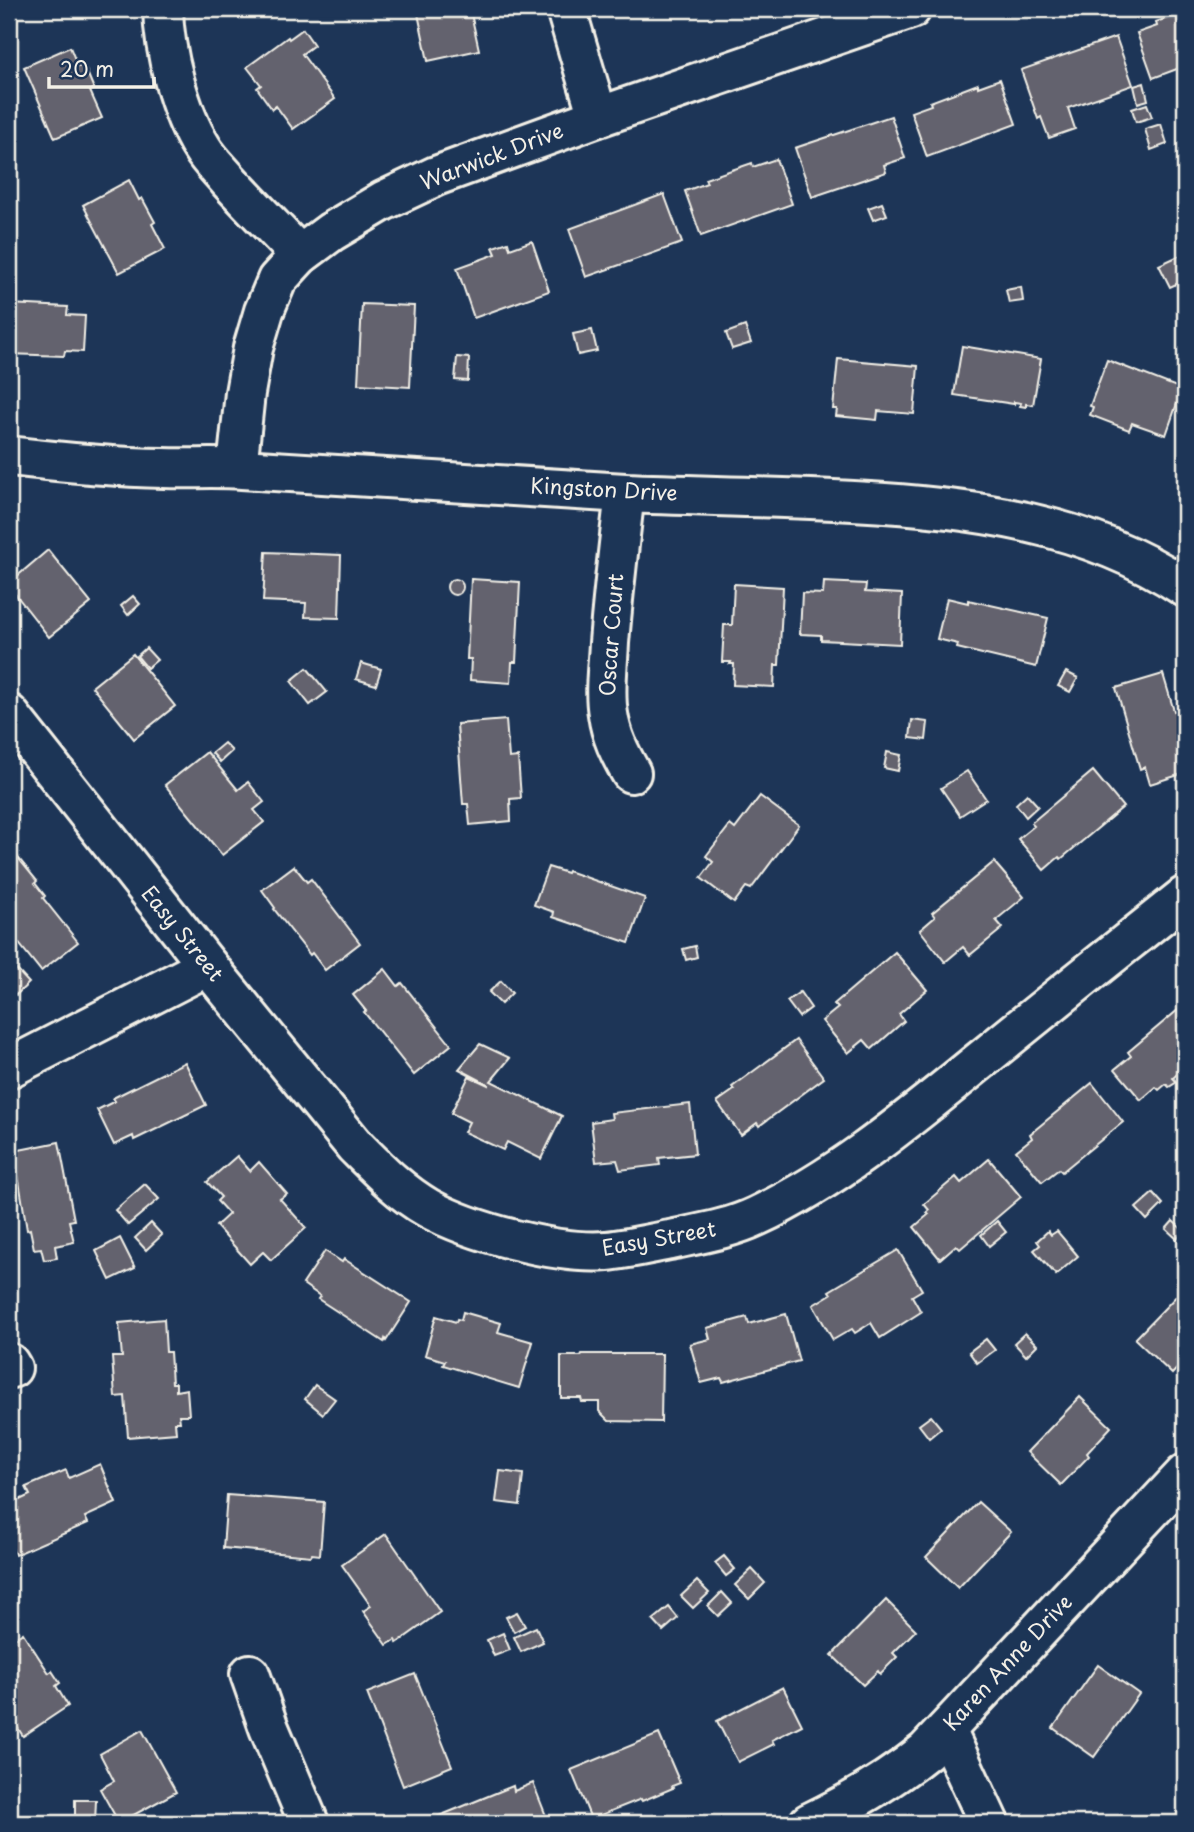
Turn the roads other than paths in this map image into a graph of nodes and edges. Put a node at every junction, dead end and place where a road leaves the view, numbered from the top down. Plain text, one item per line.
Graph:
1 (163, 9) edge
2 (566, 9) edge
3 (911, 9) edge
4 (598, 117) junction
5 (300, 255) junction
6 (9, 456) edge
7 (237, 468) junction
8 (625, 493) junction
9 (1185, 587) edge
10 (9, 714) edge
11 (631, 774) dead end
12 (1185, 896) edge
13 (208, 967) junction
14 (9, 1068) edge
15 (1185, 1474) edge
16 (250, 1674) dead end
17 (946, 1730) junction
18 (309, 1823) edge
19 (808, 1823) edge
20 (989, 1823) edge

1 - 5 street
2 - 4 street
3 - 4 street, Warwick Drive
4 - 5 street, Warwick Drive
5 - 7 street, Warwick Drive
6 - 7 street, Kingston Drive
7 - 8 street, Kingston Drive
8 - 9 street, Kingston Drive
8 - 11 street, Oscar Court
10 - 13 street, Easy Street
12 - 13 street, Easy Street
13 - 14 street
15 - 17 street, Karen Anne Drive
16 - 18 street
17 - 19 street, Karen Anne Drive
17 - 20 street

